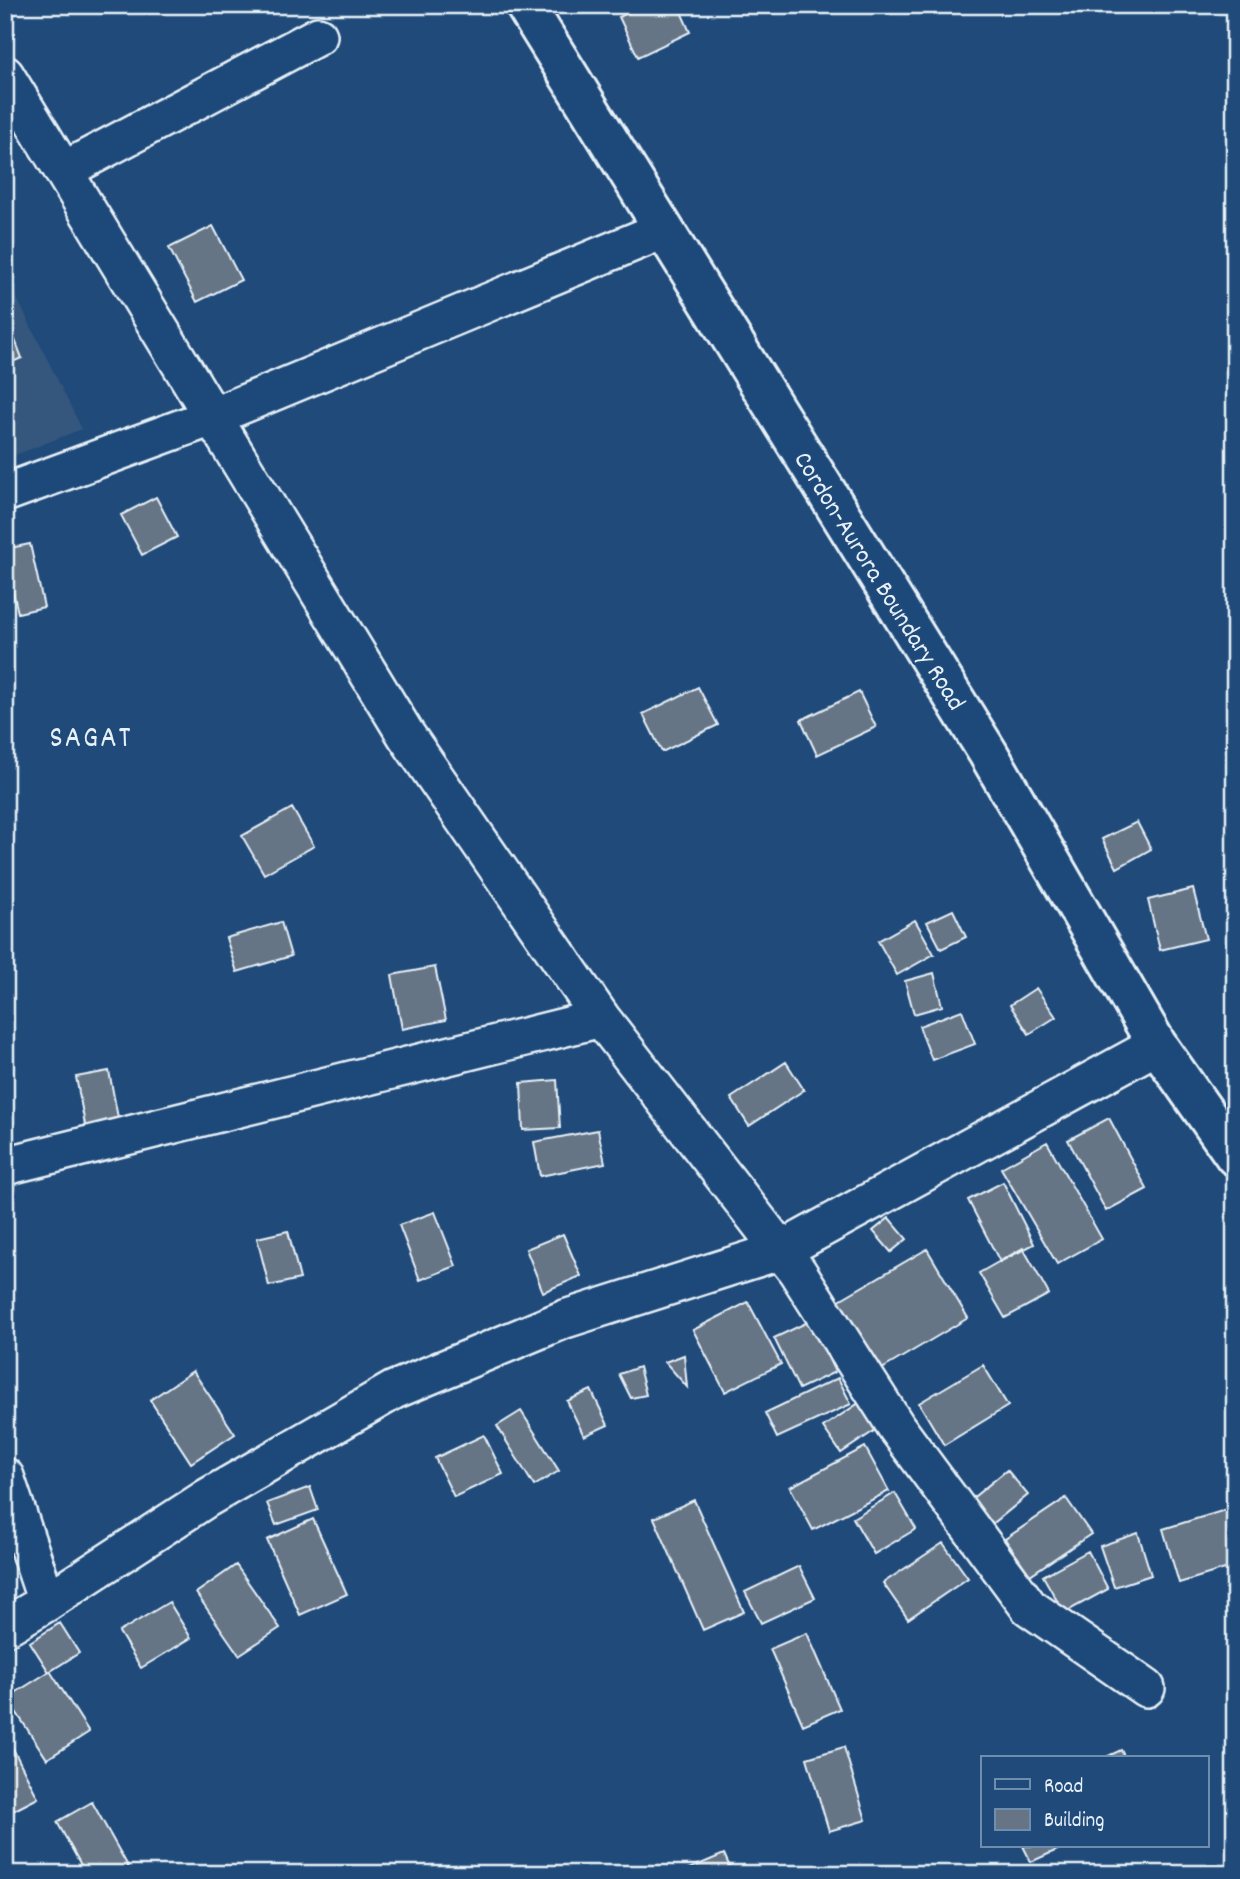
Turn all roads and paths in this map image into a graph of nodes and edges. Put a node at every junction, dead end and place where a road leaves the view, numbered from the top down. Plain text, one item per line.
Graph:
1 (525, 5) edge
2 (318, 36) dead end
3 (5, 75) edge
4 (63, 171) junction
5 (663, 230) junction
6 (212, 417) junction
7 (5, 493) edge
8 (601, 1018) junction
9 (1157, 1045) junction
10 (1235, 1156) edge
11 (5, 1166) edge
12 (782, 1250) junction
13 (5, 1478) edge
14 (47, 1602) junction
15 (5, 1627) edge
16 (1146, 1688) dead end

1 - 5 main road, Cordon-Aurora Boundary Road
2 - 4 street
3 - 4 street
4 - 6 street
5 - 6 street
5 - 9 main road, Cordon-Aurora Boundary Road
6 - 7 street
6 - 8 street
8 - 11 street
8 - 12 street
9 - 10 main road, Cordon-Aurora Boundary Road
9 - 12 street
12 - 14 street
12 - 16 street
13 - 14 street
14 - 15 street

